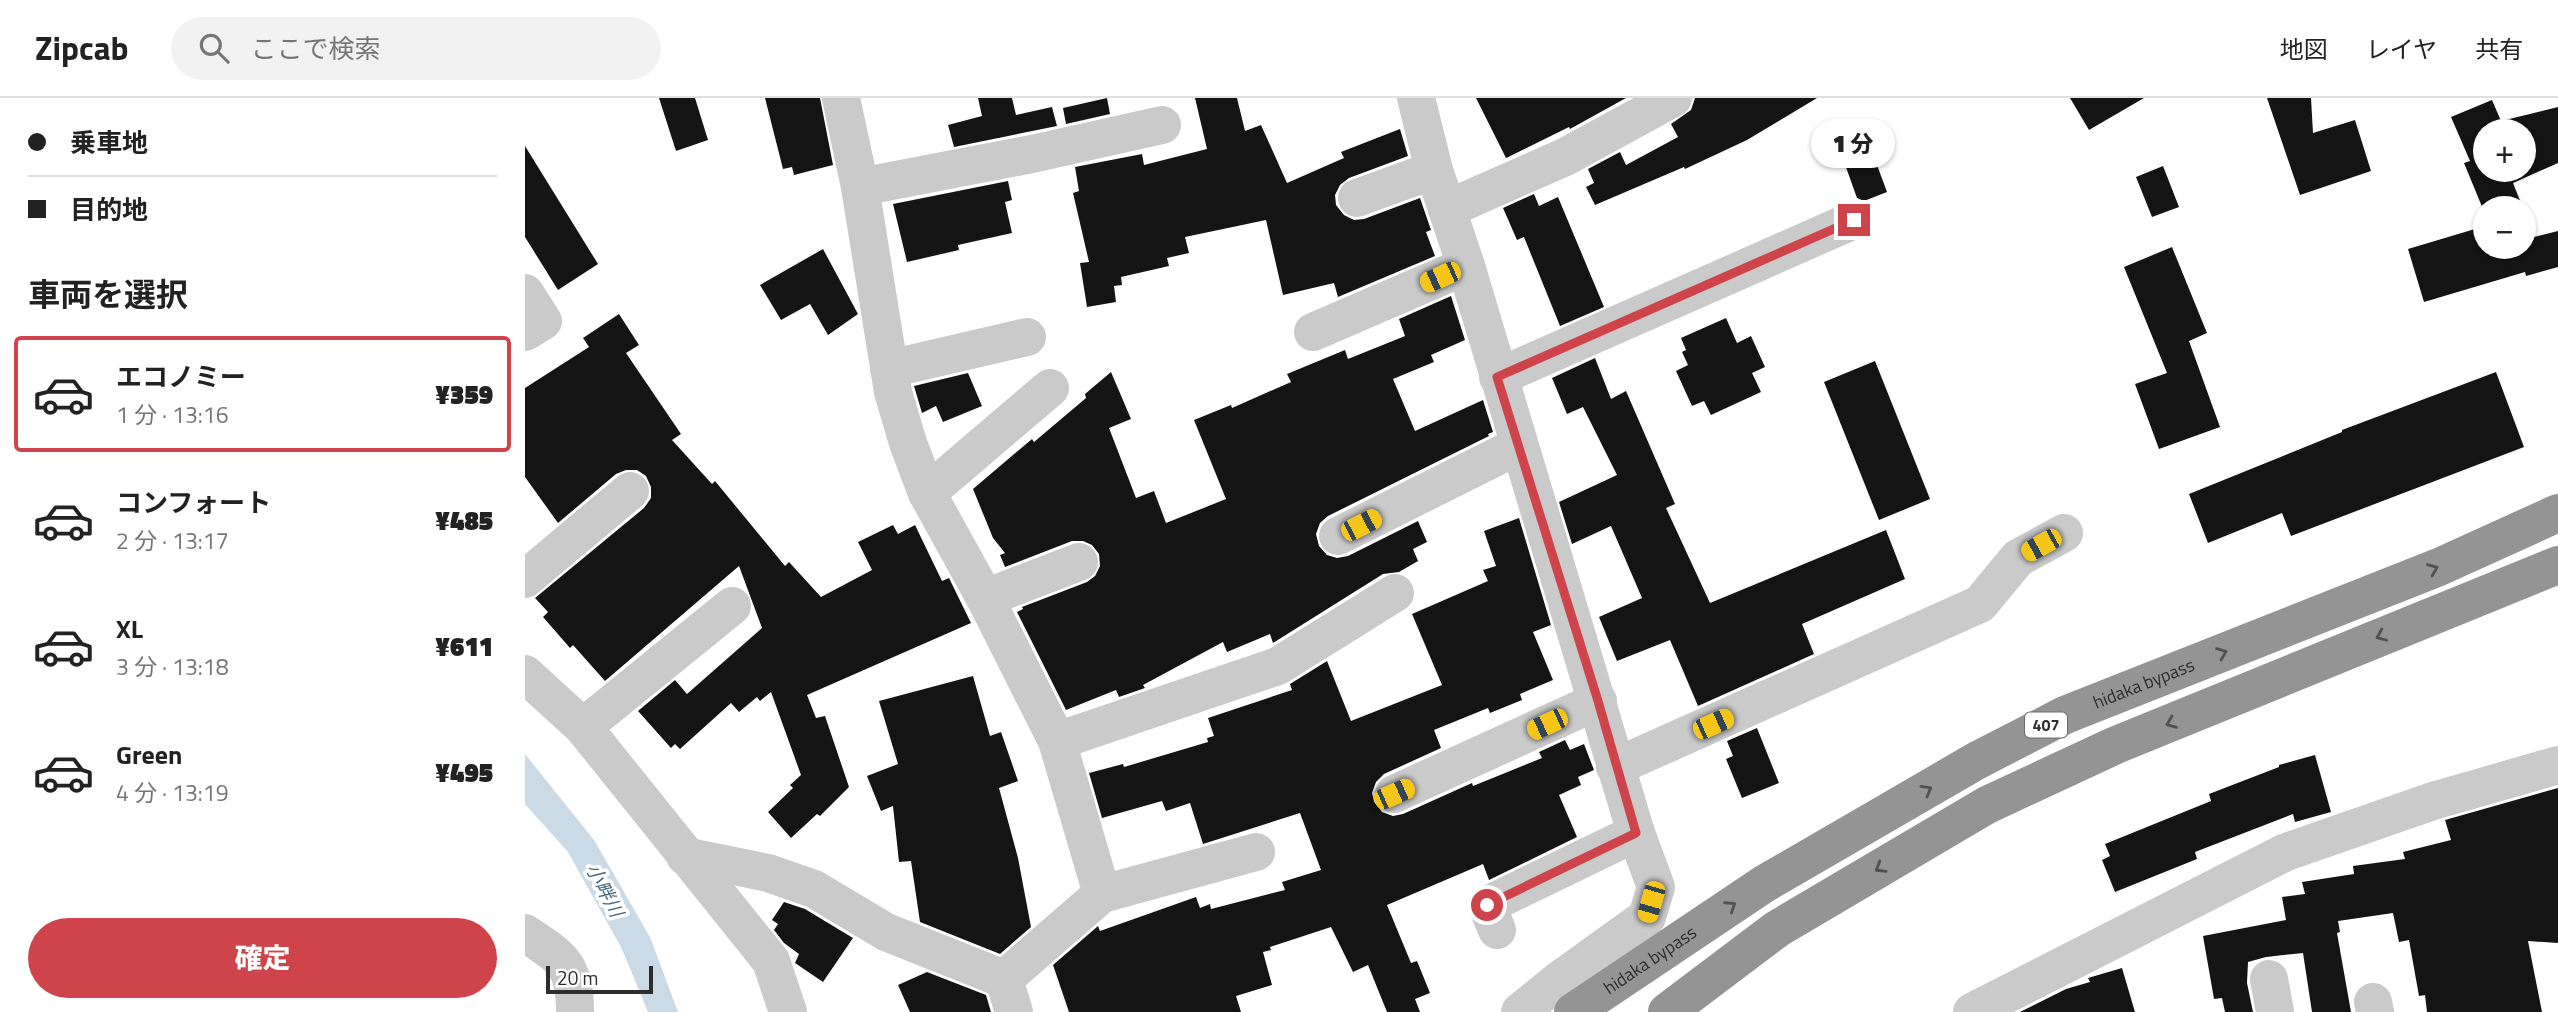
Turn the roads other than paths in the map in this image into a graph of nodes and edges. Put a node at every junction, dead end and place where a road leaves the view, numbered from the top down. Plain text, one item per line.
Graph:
1 (841, 98) edge
2 (1416, 98) edge
3 (1673, 98) edge
4 (1162, 125) dead end
5 (1434, 170) junction
6 (860, 187) junction
7 (1357, 198) dead end
8 (1447, 209) junction
9 (1854, 220) dead end
10 (1466, 266) junction
11 (525, 293) edge
12 (525, 332) edge
13 (1313, 332) dead end
14 (1027, 337) dead end
15 (889, 369) junction
16 (1497, 377) junction
17 (1050, 388) dead end
18 (1518, 446) junction
19 (630, 491) dead end
20 (927, 493) junction
21 (2558, 513) edge
22 (2064, 533) dead end
23 (1338, 536) dead end
24 (1079, 562) dead end
25 (2558, 565) edge
26 (525, 579) edge
27 (1395, 593) dead end
28 (985, 598) junction
29 (732, 606) dead end
30 (525, 674) edge
31 (1598, 701) junction
32 (583, 727) junction
33 (1057, 741) junction
34 (2558, 765) edge
35 (1615, 767) junction
36 (1394, 794) dead end
37 (1636, 833) junction
38 (1256, 852) dead end
39 (685, 856) junction
40 (1102, 894) junction
41 (1497, 930) dead end
42 (525, 933) edge
43 (1009, 996) edge
44 (1671, 1011) edge
45 (575, 1012) edge
46 (788, 1012) edge
47 (1520, 1012) edge
48 (1573, 1012) edge
49 (1972, 1012) edge

1 - 6 street
2 - 5 street
3 - 8 street
4 - 6 street
5 - 7 street
5 - 8 street
6 - 15 street
8 - 10 street
9 - 16 street
10 - 13 street
10 - 16 street
11 - 12 street
14 - 15 street
15 - 20 street
16 - 18 street
17 - 20 street
18 - 23 street
18 - 31 street
19 - 26 street
20 - 28 street
48 -> 21 highway, hidaka bypass / 407
22 - 35 street
24 - 28 street
25 -> 44 highway
27 - 33 street
28 - 33 street
29 - 32 street
30 - 32 street
31 - 35 street
31 - 36 street
32 - 39 street
33 - 40 street
34 - 49 street
35 - 37 street
37 - 41 street
37 - 47 street
38 - 40 street
39 - 43 street
39 - 46 street
40 - 43 street
42 - 45 street

